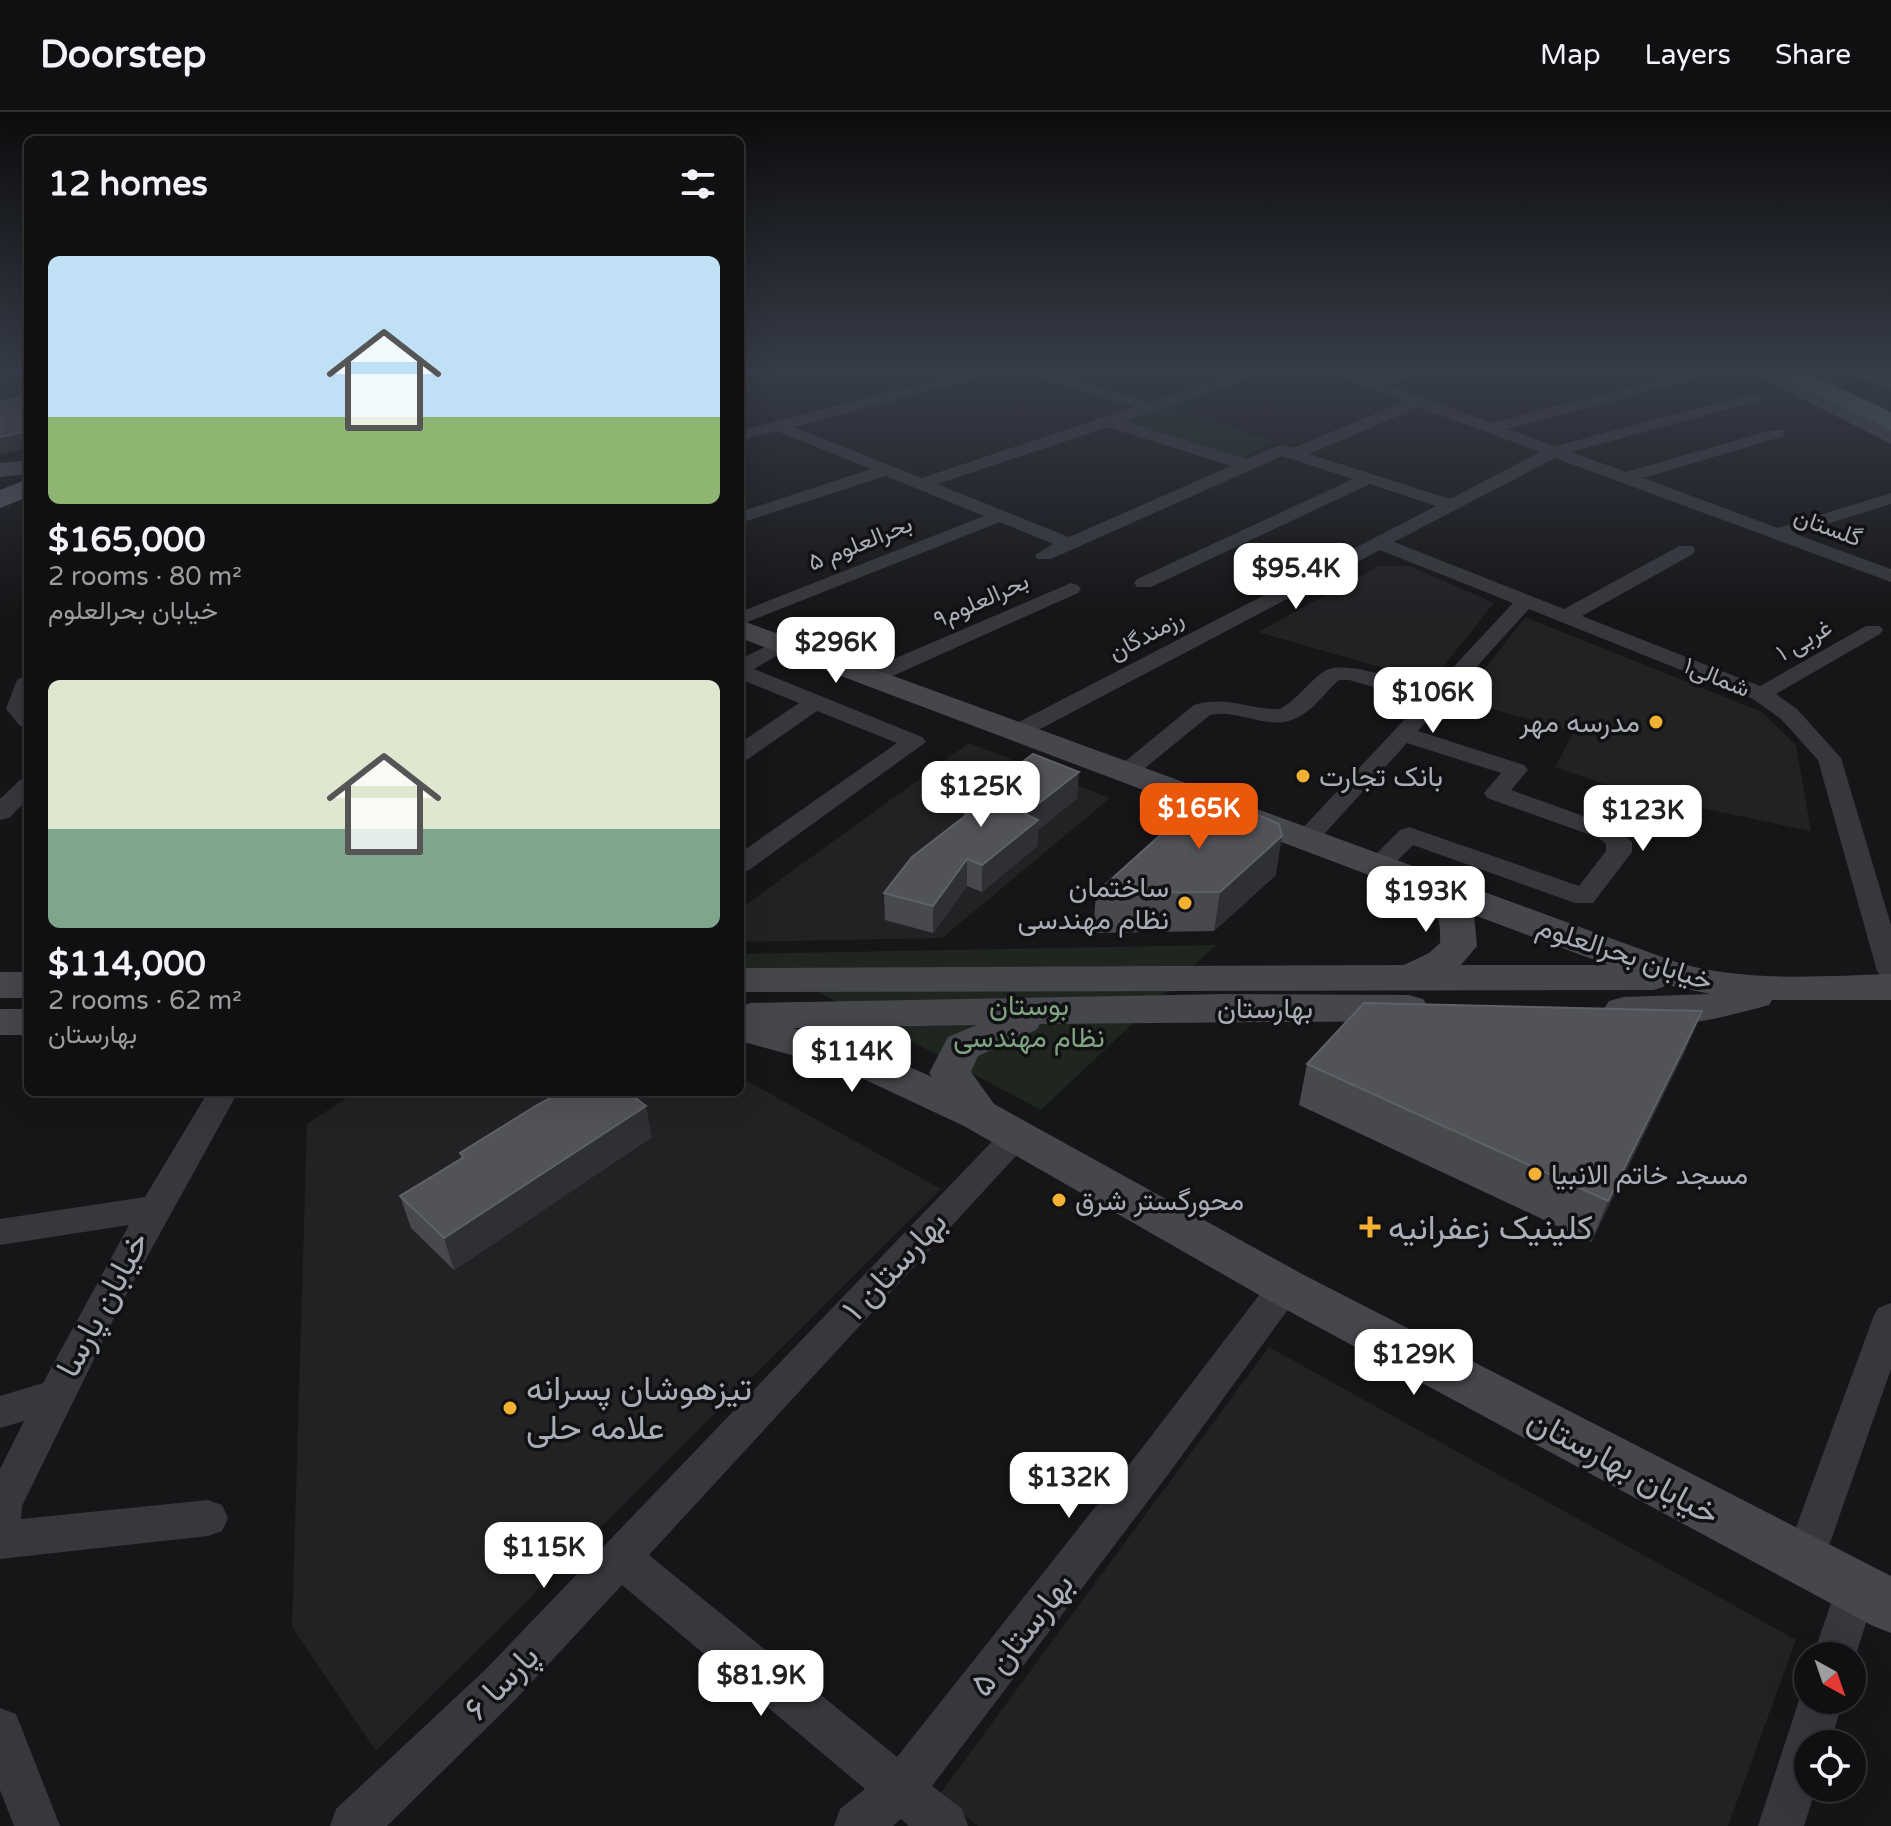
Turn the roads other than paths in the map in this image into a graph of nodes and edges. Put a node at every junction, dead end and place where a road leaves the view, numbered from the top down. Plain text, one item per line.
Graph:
1 (844, 453) edge
2 (1013, 453) edge
3 (1208, 453) edge
4 (1274, 453) edge
5 (1291, 453) edge
6 (1551, 453) edge
7 (1560, 453) edge
8 (1710, 453) edge
9 (1294, 454) joint
10 (1246, 465) junction
11 (24, 468) edge
12 (886, 470) junction
13 (0, 471) edge
14 (1369, 478) junction
15 (1625, 478) junction
16 (921, 484) junction
17 (24, 489) edge
18 (1891, 498) edge
19 (0, 500) edge
20 (1452, 505) junction
21 (999, 516) junction
22 (744, 517) edge
23 (1777, 534) junction
24 (1379, 543) junction
25 (1070, 544) junction
26 (1686, 550) dead end
27 (1044, 555) dead end
28 (1891, 576) edge
29 (1144, 583) dead end
30 (1071, 589) dead end
31 (1526, 601) junction
32 (744, 617) edge
33 (1565, 617) junction
34 (744, 629) edge
35 (1873, 630) dead end
36 (783, 644) junction
37 (744, 667) edge
38 (744, 671) edge
39 (869, 678) junction
40 (24, 691) edge
41 (1761, 694) junction
42 (1436, 698) junction
43 (815, 702) junction
44 (24, 717) edge
45 (1017, 732) junction
46 (1403, 734) junction
47 (744, 751) edge
48 (1126, 772) junction
49 (24, 789) edge
50 (0, 813) edge
51 (1307, 838) junction
52 (744, 862) edge
53 (1379, 865) junction
54 (1433, 886) junction
55 (1891, 971) edge
56 (1410, 977) junction
57 (1689, 979) junction
58 (744, 980) edge
59 (1891, 987) edge
60 (1787, 988) junction
61 (22, 992) edge
62 (1217, 992) junction
63 (1046, 1013) junction
64 (744, 1016) edge
65 (0, 1022) edge
66 (744, 1029) edge
67 (221, 1096) edge
68 (997, 1126) junction
69 (153, 1209) junction
70 (0, 1232) edge
71 (1285, 1287) junction
72 (1891, 1318) edge
73 (774, 1394) joint
74 (53, 1396) junction
75 (0, 1412) edge
76 (208, 1518) dead end
77 (0, 1525) edge
78 (0, 1540) edge
79 (620, 1557) junction
80 (1804, 1560) junction
81 (1874, 1597) edge
82 (1844, 1642) edge
83 (1817, 1714) edge
84 (0, 1730) edge
85 (901, 1789) junction
86 (37, 1826) edge
87 (353, 1826) edge
88 (857, 1826) edge
89 (945, 1826) edge
90 (1781, 1826) edge

1 - 12 street
2 - 16 street
3 - 10 street
4 - 10 street
5 - 9 street
6 - 20 street, رزمندگان
7 - 15 street, گلستان
8 - 15 street
9 - 14 street
10 - 25 street
11 - 13 main road
12 - 16 street
12 - 22 street
14 - 20 street
14 - 29 street
15 - 23 street, گلستان
16 - 21 street
17 - 19 main road
18 - 23 street
20 - 24 street, رزمندگان
21 - 25 street
21 - 32 street, بحرالعلوم ۵
23 - 28 street, گلستان
24 - 31 street, شمالی۱
24 - 45 street, رزمندگان
25 - 27 street
26 - 33 street
30 - 39 street, بحرالعلوم۹
31 - 33 street, شمالی۱
31 - 42 street
33 - 41 street, شمالی۱
34 - 36 street, خیابان بحرالعلوم
35 - 41 street, غربی ۱
36 - 37 street
36 - 39 street, خیابان بحرالعلوم
38 - 43 street
39 - 45 street, خیابان بحرالعلوم
40 - 44 street
41 - 55 street, شمالی۱
42 - 46 street
42 - 48 street
43 - 47 street
43 - 52 street
45 - 48 street, خیابان بحرالعلوم
46 - 51 street
46 - 53 street
48 - 51 street, خیابان بحرالعلوم
49 - 50 street
51 - 53 street, خیابان بحرالعلوم
53 - 54 street, خیابان بحرالعلوم
54 - 56 street
54 - 57 street, خیابان بحرالعلوم
56 - 57 street, بهارستان
56 - 62 street, بهارستان
57 - 60 street, خیابان بحرالعلوم
58 - 62 street, بهارستان
59 - 60 street, خیابان بحرالعلوم
60 - 62 street, بهارستان
61 - 65 street
62 - 63 street, بهارستان
63 - 64 street, بهارستان
63 - 68 street
66 - 68 street, خیابان بهارستان
67 - 69 street, خیابان پارسا
68 - 71 street, خیابان بهارستان
68 - 73 street, بهارستان ۱
69 - 70 street
69 - 74 street, خیابان پارسا
71 - 80 street, خیابان بهارستان
71 - 85 street, بهارستان ۵
72 - 80 street
73 - 79 street, پارسا ۶
74 - 75 street
74 - 77 street, خیابان پارسا
76 - 78 street
79 - 85 street
79 - 87 street, پارسا ۶
80 - 81 street, خیابان بهارستان
81 - 82 street
83 - 90 street
84 - 86 street
85 - 88 street, بهارستان ۵
85 - 89 street

